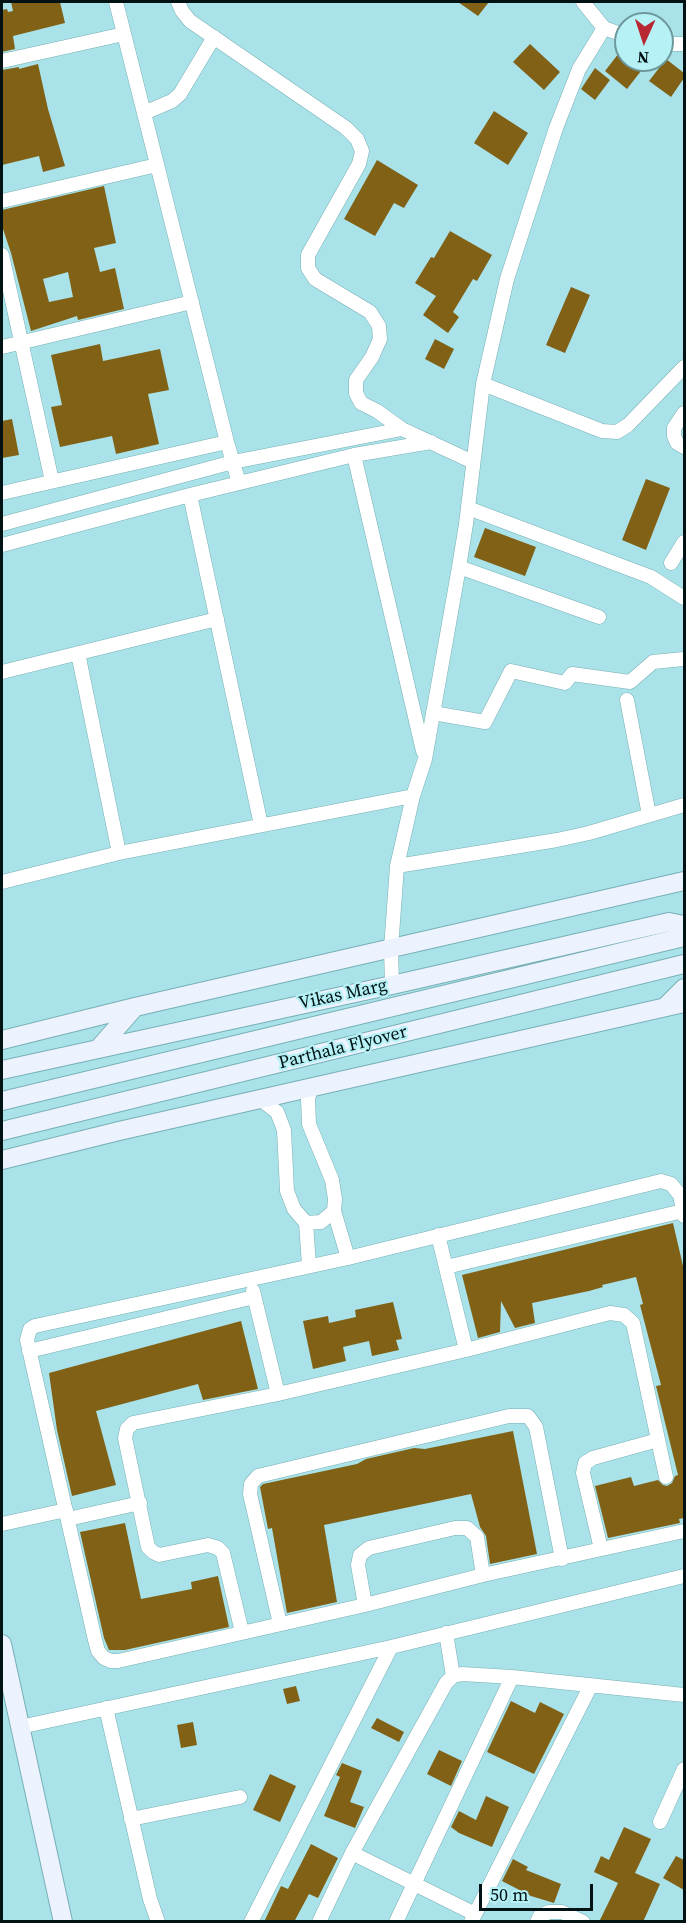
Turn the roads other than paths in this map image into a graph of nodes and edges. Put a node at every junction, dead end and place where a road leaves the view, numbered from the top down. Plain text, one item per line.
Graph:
1 (116, 2) edge
2 (178, 2) edge
3 (582, 2) edge
4 (604, 28) junction
5 (614, 32) edge
6 (124, 34) junction
7 (214, 38) junction
8 (2, 62) edge
9 (144, 113) junction
10 (158, 165) junction
11 (2, 201) edge
12 (2, 255) edge
13 (192, 302) junction
14 (21, 342) junction
15 (2, 347) edge
16 (684, 367) edge
17 (483, 384) junction
18 (684, 413) edge
19 (402, 429) junction
20 (227, 442) junction
21 (431, 442) junction
22 (684, 447) edge
23 (354, 455) junction
24 (233, 462) junction
25 (473, 462) junction
26 (52, 481) junction
27 (240, 483) junction
28 (2, 493) edge
29 (190, 495) junction
30 (468, 508) junction
31 (2, 524) edge
32 (684, 542) edge
33 (2, 545) edge
34 (671, 563) dead end
35 (459, 567) junction
36 (684, 598) edge
37 (599, 617) dead end
38 (217, 619) junction
39 (78, 653) junction
40 (684, 660) edge
41 (2, 672) edge
42 (627, 700) dead end
43 (433, 713) junction
44 (424, 759) junction
45 (413, 796) junction
46 (684, 805) edge
47 (649, 815) junction
48 (261, 825) junction
49 (119, 853) junction
50 (397, 866) junction
51 (684, 881) edge
52 (2, 882) edge
53 (684, 933) edge
54 (391, 948) junction
55 (684, 964) edge
56 (392, 985) junction
57 (684, 988) edge
58 (684, 1003) edge
59 (135, 1007) junction
60 (665, 1007) junction
61 (57, 1026) junction
62 (2, 1040) edge
63 (99, 1048) junction
64 (64, 1056) junction
65 (2, 1070) edge
66 (261, 1100) junction
67 (2, 1101) edge
68 (309, 1102) junction
69 (280, 1118) junction
70 (2, 1131) edge
71 (2, 1160) edge
72 (334, 1211) junction
73 (684, 1213) edge
74 (306, 1223) junction
75 (438, 1235) junction
76 (348, 1258) junction
77 (309, 1265) junction
78 (446, 1266) junction
79 (250, 1278) junction
80 (254, 1298) junction
81 (466, 1350) junction
82 (29, 1351) junction
83 (278, 1394) junction
84 (658, 1440) junction
85 (666, 1477) dead end
86 (140, 1503) junction
87 (67, 1515) junction
88 (2, 1524) edge
89 (684, 1532) edge
90 (601, 1550) junction
91 (562, 1558) junction
92 (483, 1575) junction
93 (684, 1576) edge
94 (365, 1605) junction
95 (280, 1624) junction
96 (242, 1632) junction
97 (446, 1633) junction
98 (2, 1644) edge
99 (391, 1647) junction
100 (453, 1676) junction
101 (512, 1677) junction
102 (591, 1685) junction
103 (684, 1695) edge
104 (106, 1707) junction
105 (20, 1727) junction
106 (684, 1769) edge
107 (240, 1797) dead end
108 (132, 1819) junction
109 (660, 1822) dead end
110 (352, 1853) junction
111 (414, 1884) junction
112 (473, 1918) edge
113 (63, 1922) edge
114 (158, 1922) edge
115 (251, 1922) edge
116 (319, 1922) edge
117 (396, 1922) edge
118 (537, 1922) edge
119 (583, 1922) edge

1 - 6 street
2 - 7 street
3 - 4 street
4 - 5 street
4 - 17 street
6 - 8 street
6 - 9 street
7 - 9 street
7 - 19 street
9 - 10 street
10 - 11 street
10 - 13 street
12 - 14 street
13 - 14 street
13 - 20 street
14 - 15 street
14 - 26 street
16 - 17 street
17 - 25 street
18 - 22 street
19 - 21 street
19 - 24 street
20 - 24 street
20 - 26 street
21 - 23 street
21 - 25 street
23 - 27 street
23 - 44 street
24 - 27 street
24 - 31 street
25 - 30 street
26 - 28 street
27 - 29 street
29 - 33 street
29 - 38 street
30 - 35 street
30 - 36 street
32 - 34 street
35 - 37 street
35 - 43 street
38 - 39 street
38 - 48 street
39 - 41 street
39 - 49 street
40 - 43 street
42 - 47 street
43 - 44 street
44 - 45 street
45 - 48 street
45 - 50 street
46 - 47 street
47 - 50 street
48 - 49 street
49 - 52 street
50 - 54 street
51 - 54 main road
53 - 56 main road, Vikas Marg
53 - 67 main road, Parthala Flyover
54 - 56 street
54 - 59 main road
55 - 70 main road, Parthala Flyover
56 - 63 main road, Vikas Marg
57 - 60 main road
58 - 60 main road
59 - 61 main road
59 - 63 main road
60 - 68 main road
61 - 62 main road
61 - 64 main road
63 - 64 main road, Vikas Marg
64 - 65 main road, Vikas Marg
66 - 68 main road
66 - 69 street
66 - 71 main road
68 - 69 street
68 - 69 street
68 - 72 street
69 - 74 street
72 - 74 street
72 - 76 street
73 - 75 street
73 - 78 street
74 - 77 street
75 - 76 street
75 - 78 street
76 - 77 street
77 - 79 street
78 - 81 street
79 - 80 street
79 - 82 street
80 - 82 street
80 - 83 street
81 - 83 street
81 - 84 street
82 - 87 street
83 - 86 street
84 - 85 street
84 - 90 street
86 - 87 street
86 - 96 street
87 - 88 street
87 - 96 street
89 - 90 street
90 - 91 street
91 - 92 street
91 - 95 street
92 - 94 street
92 - 94 street
93 - 97 street
94 - 95 street
95 - 96 street
97 - 99 street
97 - 100 street
98 - 105 main road
99 - 104 street
99 - 115 street
100 - 101 street
100 - 110 street
101 - 102 street
101 - 111 street
102 - 103 street
102 - 112 street
104 - 105 street
104 - 108 street
105 - 113 main road
106 - 109 street
107 - 108 street
108 - 114 street
110 - 111 street
110 - 116 street
111 - 112 street
111 - 117 street
118 - 119 street

